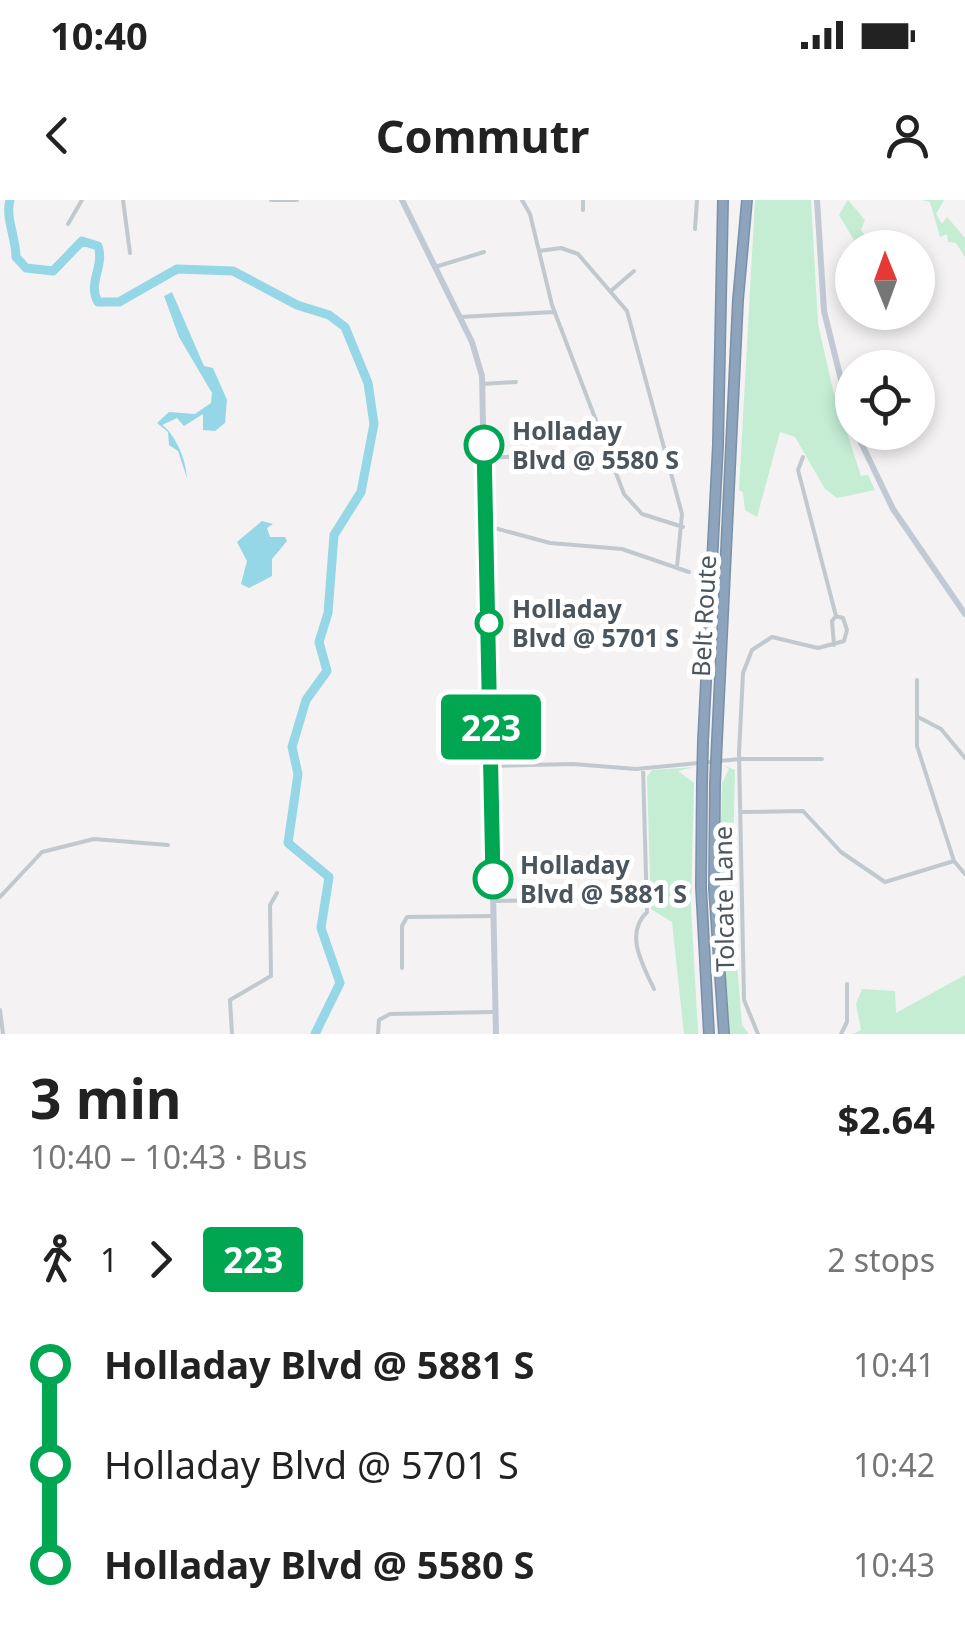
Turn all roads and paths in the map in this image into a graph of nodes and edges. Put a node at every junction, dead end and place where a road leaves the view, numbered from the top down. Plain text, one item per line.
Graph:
1 (82, 200) edge
2 (123, 200) edge
3 (271, 200) edge
4 (297, 200) edge
5 (402, 200) edge
6 (522, 200) edge
7 (583, 200) edge
8 (697, 200) edge
9 (723, 200) edge
10 (747, 200) edge
11 (817, 200) edge
12 (583, 210) dead end
13 (68, 224) dead end
14 (695, 230) dead end
15 (539, 251) junction
16 (130, 252) dead end
17 (484, 252) dead end
18 (435, 267) junction
19 (634, 271) dead end
20 (612, 290) junction
21 (554, 312) junction
22 (460, 318) junction
23 (835, 355) edge
24 (516, 382) dead end
25 (482, 384) junction
26 (865, 450) edge
27 (542, 456) dead end
28 (803, 457) dead end
29 (485, 458) junction
30 (487, 526) junction
31 (683, 527) junction
32 (677, 568) junction
33 (688, 572) dead end
34 (965, 614) edge
35 (836, 616) junction
36 (834, 645) junction
37 (917, 680) dead end
38 (918, 718) junction
39 (965, 758) edge
40 (740, 759) junction
41 (822, 759) dead end
42 (492, 766) junction
43 (644, 768) junction
44 (740, 812) junction
45 (168, 844) dead end
46 (954, 861) junction
47 (965, 874) edge
48 (277, 893) dead end
49 (0, 897) edge
50 (591, 899) dead end
51 (494, 900) junction
52 (494, 916) junction
53 (402, 968) dead end
54 (847, 984) dead end
55 (654, 989) dead end
56 (0, 1010) edge
57 (496, 1012) junction
58 (3, 1034) edge
59 (232, 1034) edge
60 (378, 1034) edge
61 (496, 1034) edge
62 (709, 1034) edge
63 (724, 1034) edge
64 (758, 1034) edge
65 (841, 1034) edge

1 - 13 street
2 - 16 street
3 - 4 street
5 - 18 main road
6 - 15 street
7 - 12 street
8 - 14 street
9 - 62 highway, Belt Route, bridge
10 - 63 highway, Belt Route, bridge
11 - 23 main road
15 - 20 street
15 - 21 street
17 - 18 street
18 - 22 main road
19 - 20 street
20 - 31 street
21 - 22 street
21 - 31 street
22 - 25 main road
24 - 25 street
25 - 29 main road
26 - 34 main road
27 - 29 street
28 - 35 street
29 - 30 main road
30 - 32 street
30 - 42 main road
31 - 32 street
32 - 33 street
35 - 36 street
35 - 36 street
36 - 40 street, Tolcate Lane
37 - 38 street
38 - 39 street
38 - 46 street
40 - 41 street
40 - 43 street
40 - 44 street, Tolcate Lane
42 - 43 street
42 - 51 main road
43 - 55 street
44 - 46 street
44 - 64 street, Tolcate Lane
45 - 49 street
46 - 47 street
48 - 59 street
50 - 51 street
51 - 52 main road
52 - 53 street
52 - 57 main road
54 - 65 street
56 - 58 street
57 - 60 street
57 - 61 main road

